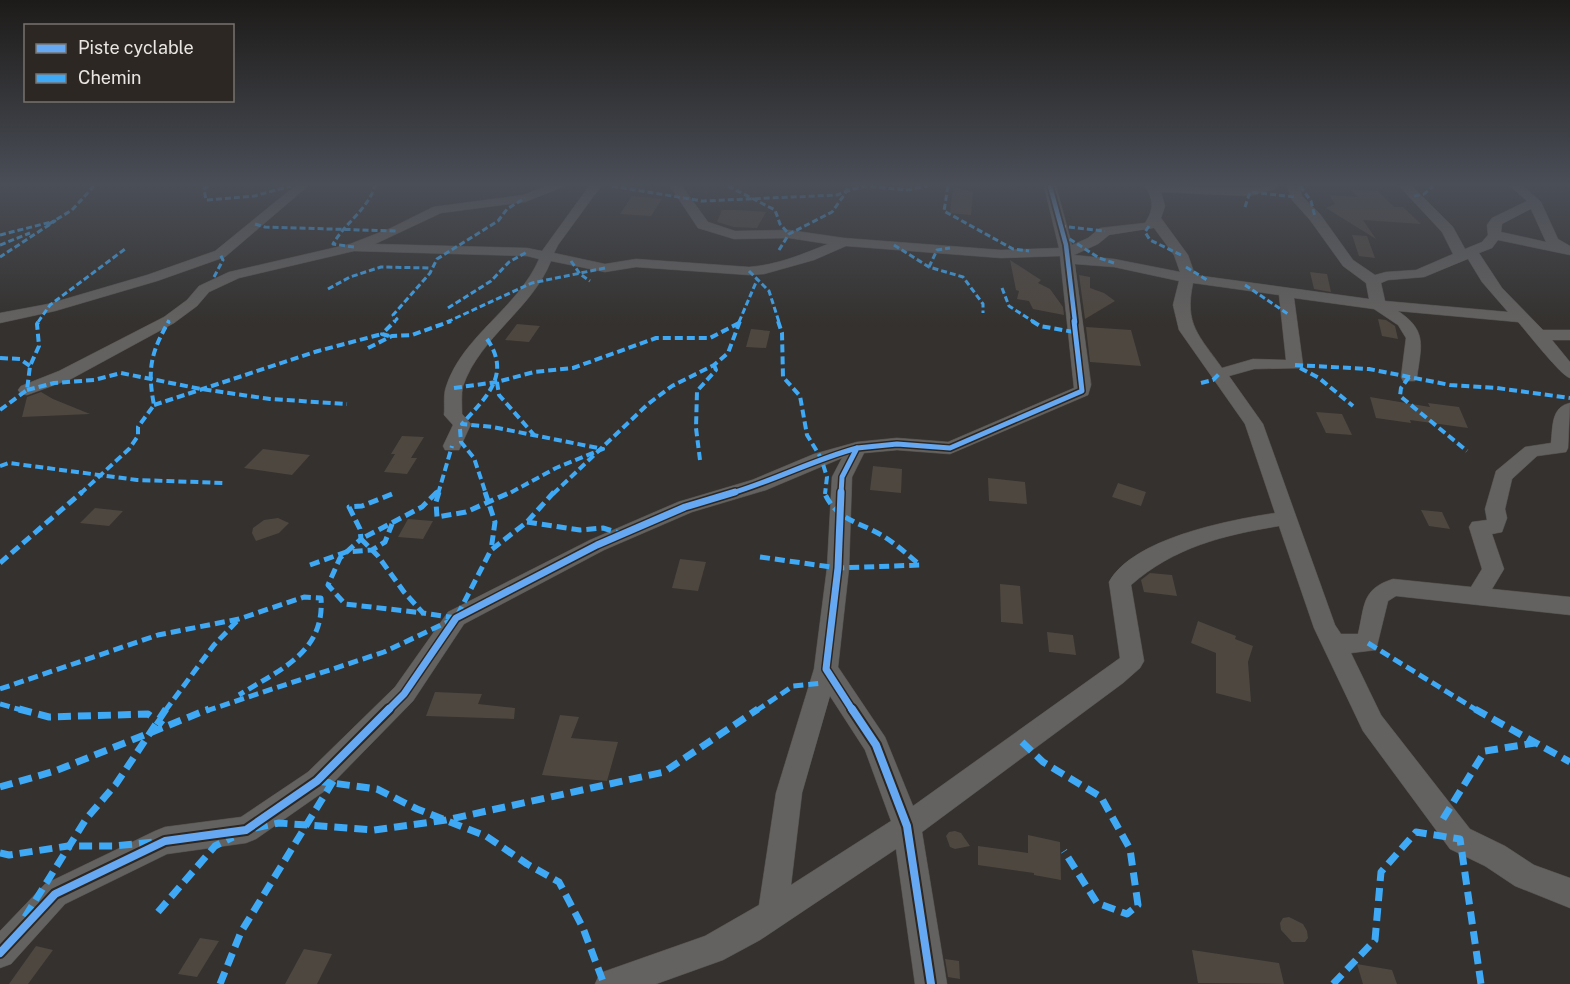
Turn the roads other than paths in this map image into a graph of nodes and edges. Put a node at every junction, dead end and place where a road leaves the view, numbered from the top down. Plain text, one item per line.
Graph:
1 (247, 232) edge
2 (394, 232) edge
3 (561, 232) edge
4 (723, 232) edge
5 (1061, 232) edge
6 (1104, 232) edge
7 (1164, 232) edge
8 (1326, 232) edge
9 (1449, 232) edge
10 (1495, 232) edge
11 (1550, 232) edge
12 (1495, 235) junction
13 (844, 242) junction
14 (354, 247) junction
15 (1570, 251) edge
16 (1466, 254) junction
17 (1067, 256) junction
18 (545, 258) junction
19 (234, 275) junction
20 (152, 278) junction
21 (1188, 278) junction
22 (1372, 281) junction
23 (1286, 291) junction
24 (1378, 305) junction
25 (0, 318) edge
26 (1520, 318) junction
27 (1539, 335) junction
28 (1570, 335) edge
29 (1570, 373) edge
30 (1219, 374) junction
31 (1409, 377) dead end
32 (27, 390) dead end
33 (1570, 408) edge
34 (452, 446) dead end
35 (857, 448) junction
36 (1285, 518) junction
37 (1477, 596) junction
38 (1570, 606) edge
39 (1335, 644) junction
40 (826, 669) junction
41 (907, 826) junction
42 (1570, 893) edge
43 (773, 913) junction
44 (0, 953) edge
45 (611, 984) edge
46 (932, 984) edge

1 - 20 street
2 - 14 street
3 - 18 street
4 - 13 street
5 - 17 street
6 - 17 street
7 - 21 street
8 - 22 street
9 - 16 street
10 - 12 street
11 - 15 street
12 - 15 street
12 - 16 street
13 - 17 street
13 - 18 street
14 - 18 street
14 - 19 street
16 - 22 street
16 - 26 street
17 - 21 street
17 - 35 street
18 - 34 street
19 - 20 street
19 - 32 street
20 - 25 street
21 - 23 street
21 - 30 street
22 - 24 street
23 - 24 street
23 - 30 street
24 - 26 street
24 - 31 street
26 - 27 street
27 - 28 street
27 - 29 street
30 - 36 street
33 - 37 street
35 - 40 street
35 - 44 street
36 - 39 street
36 - 41 street
37 - 38 street
37 - 39 street
39 - 42 street
40 - 41 street
40 - 43 street
41 - 43 street
41 - 46 street
43 - 45 street

